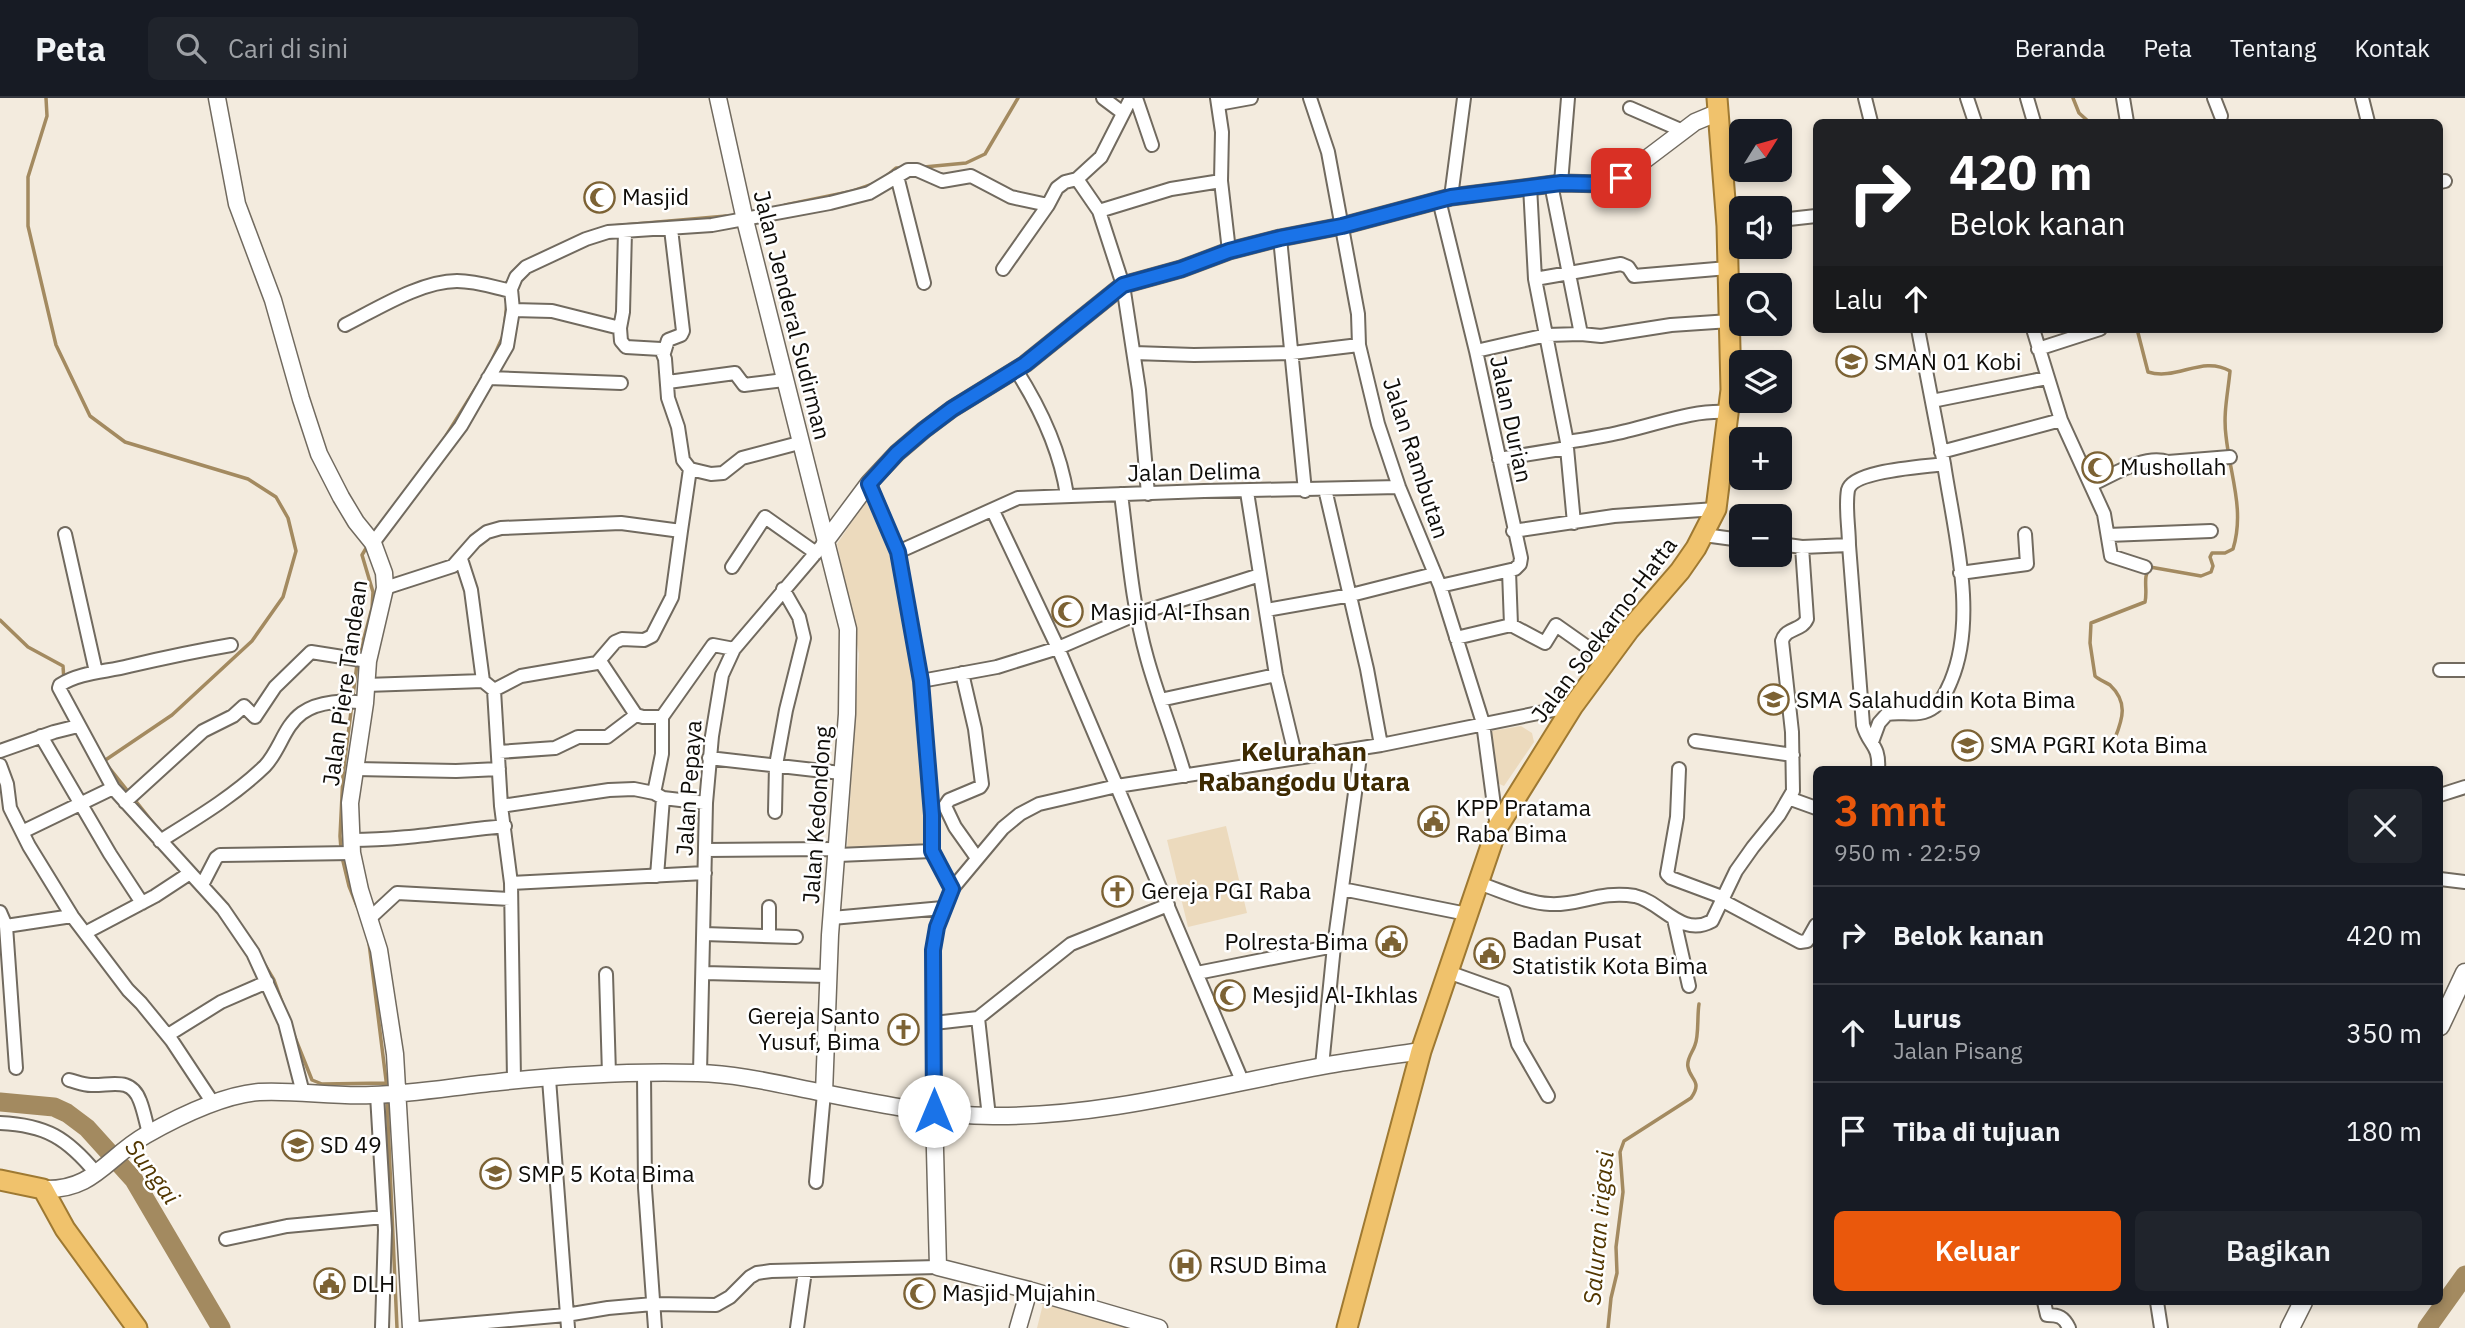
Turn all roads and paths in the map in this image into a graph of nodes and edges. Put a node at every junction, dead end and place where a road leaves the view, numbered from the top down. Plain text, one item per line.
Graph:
1 (217, 98) edge
2 (718, 98) edge
3 (1103, 98) edge
4 (1134, 98) edge
5 (1251, 98) edge
6 (1310, 98) edge
7 (1464, 98) edge
8 (1568, 98) edge
9 (1865, 98) edge
10 (1967, 98) edge
11 (2027, 98) edge
12 (2123, 98) edge
13 (2214, 98) edge
14 (2362, 98) edge
15 (1218, 101) edge
16 (1718, 105) edge
17 (1630, 108) dead end
18 (1123, 113) junction
19 (2221, 116) dead end
20 (1870, 119) edge
21 (1974, 119) edge
22 (2033, 119) edge
23 (2126, 119) edge
24 (2367, 119) edge
25 (1683, 131) junction
26 (1152, 145) dead end
27 (897, 176) junction
28 (1077, 179) junction
29 (1221, 181) junction
30 (1556, 183) junction
31 (1530, 187) junction
32 (1730, 196) edge
33 (1445, 198) junction
34 (1048, 205) junction
35 (1099, 211) junction
36 (1813, 216) edge
37 (1792, 219) edge
38 (744, 220) junction
39 (1342, 226) junction
40 (671, 229) junction
41 (625, 230) junction
42 (1280, 238) junction
43 (1229, 251) junction
44 (1729, 259) edge
45 (1728, 268) junction
46 (1003, 269) dead end
47 (1569, 272) junction
48 (1535, 279) junction
49 (924, 283) dead end
50 (1123, 285) junction
51 (511, 291) junction
52 (1729, 294) edge
53 (513, 310) junction
54 (1729, 321) edge
55 (345, 325) dead end
56 (620, 328) junction
57 (1919, 333) edge
58 (2034, 333) edge
59 (2088, 333) edge
60 (1581, 334) junction
61 (1547, 335) junction
62 (1730, 336) edge
63 (1359, 345) junction
64 (2038, 349) junction
65 (1476, 351) junction
66 (664, 353) junction
67 (1293, 353) junction
68 (1134, 354) junction
69 (1016, 370) junction
70 (2046, 377) junction
71 (488, 378) junction
72 (784, 380) junction
73 (668, 382) junction
74 (621, 383) dead end
75 (1932, 401) junction
76 (1728, 412) junction
77 (2061, 420) junction
78 (799, 443) junction
79 (1567, 445) junction
80 (2230, 457) dead end
81 (1942, 458) junction
82 (1499, 459) junction
83 (690, 469) junction
84 (869, 484) junction
85 (2091, 485) junction
86 (1399, 487) junction
87 (1325, 489) junction
88 (1305, 491) junction
89 (1247, 492) junction
90 (1121, 494) junction
91 (1148, 494) junction
92 (1067, 495) junction
93 (1716, 509) junction
94 (993, 511) junction
95 (1574, 523) junction
96 (681, 531) junction
97 (1514, 531) junction
98 (2211, 531) dead end
99 (65, 534) dead end
100 (2025, 534) dead end
101 (1704, 535) junction
102 (2108, 535) junction
103 (1729, 538) edge
104 (370, 539) junction
105 (1849, 545) junction
106 (1792, 546) edge
107 (820, 547) junction
108 (1802, 547) junction
109 (898, 552) junction
110 (461, 559) junction
111 (732, 567) dead end
112 (2145, 567) dead end
113 (1509, 571) junction
114 (1960, 573) junction
115 (1260, 575) junction
116 (1437, 580) junction
117 (385, 588) junction
118 (783, 589) junction
119 (1350, 595) junction
120 (1267, 610) junction
121 (1137, 614) junction
122 (1510, 625) junction
123 (1456, 638) junction
124 (231, 645) dead end
125 (1058, 648) junction
126 (734, 649) junction
127 (368, 661) junction
128 (600, 661) junction
129 (1607, 661) junction
130 (2440, 670) dead end
131 (2465, 670) edge
132 (96, 672) junction
133 (962, 673) junction
134 (1276, 675) junction
135 (483, 681) junction
136 (921, 681) junction
137 (366, 685) junction
138 (494, 690) junction
139 (1160, 700) junction
140 (362, 702) junction
141 (1573, 706) junction
142 (636, 715) junction
143 (662, 717) junction
144 (1483, 723) junction
145 (78, 726) junction
146 (41, 736) junction
147 (1695, 741) dead end
148 (1872, 742) junction
149 (1381, 745) junction
150 (1361, 748) junction
151 (0, 751) edge
152 (499, 752) junction
153 (1793, 755) junction
154 (709, 758) junction
155 (1296, 758) junction
156 (0, 765) edge
157 (776, 765) junction
158 (1878, 766) edge
159 (356, 769) junction
160 (499, 769) junction
161 (1679, 769) dead end
162 (841, 773) junction
163 (1185, 776) junction
164 (1117, 786) junction
165 (2465, 787) edge
166 (113, 788) junction
167 (2443, 794) edge
168 (658, 796) junction
169 (1791, 799) junction
170 (125, 802) junction
171 (706, 803) junction
172 (80, 804) junction
173 (501, 806) junction
174 (1813, 807) edge
175 (775, 812) dead end
176 (505, 826) junction
177 (1497, 828) junction
178 (22, 832) junction
179 (160, 841) junction
180 (347, 850) junction
181 (705, 850) junction
182 (932, 851) junction
183 (837, 852) junction
184 (977, 858) junction
185 (190, 873) junction
186 (705, 873) junction
187 (657, 876) junction
188 (2443, 879) edge
189 (2465, 881) edge
190 (511, 883) junction
191 (1478, 883) junction
192 (202, 885) junction
193 (952, 889) junction
194 (1342, 890) junction
195 (511, 899) junction
196 (1722, 899) junction
197 (142, 903) junction
198 (1168, 905) junction
199 (769, 907) dead end
200 (943, 908) junction
201 (0, 912) edge
202 (1467, 914) junction
203 (72, 916) junction
204 (370, 918) junction
205 (832, 918) junction
206 (1674, 919) junction
207 (6, 926) junction
208 (1813, 930) edge
209 (85, 933) junction
210 (704, 934) junction
211 (769, 936) junction
212 (796, 937) dead end
213 (1334, 946) junction
214 (1448, 972) junction
215 (1198, 973) junction
216 (2465, 973) edge
217 (606, 974) dead end
218 (704, 974) junction
219 (827, 976) junction
220 (267, 982) junction
221 (5, 983) edge
222 (1689, 986) dead end
223 (978, 1018) junction
224 (2443, 1020) edge
225 (934, 1023) junction
226 (168, 1035) junction
227 (1421, 1051) junction
228 (1322, 1066) junction
229 (16, 1068) dead end
230 (700, 1073) junction
231 (609, 1074) junction
232 (644, 1074) junction
233 (549, 1079) junction
234 (69, 1080) dead end
235 (514, 1080) junction
236 (1243, 1083) junction
237 (303, 1093) junction
238 (824, 1093) junction
239 (388, 1094) junction
240 (1548, 1096) dead end
241 (213, 1103) junction
242 (934, 1111) junction
243 (989, 1116) junction
244 (0, 1123) edge
245 (147, 1134) junction
246 (98, 1171) junction
247 (0, 1180) edge
248 (816, 1182) dead end
249 (43, 1189) junction
250 (384, 1217) junction
251 (226, 1239) dead end
252 (938, 1268) junction
253 (805, 1271) junction
254 (1029, 1290) junction
255 (653, 1304) junction
256 (2045, 1305) edge
257 (2157, 1305) edge
258 (2302, 1305) edge
259 (567, 1322) edge
260 (137, 1328) edge
261 (382, 1328) edge
262 (411, 1328) edge
263 (419, 1328) edge
264 (654, 1328) edge
265 (797, 1328) edge
266 (1018, 1328) edge
267 (1159, 1328) edge
268 (1347, 1328) edge
269 (2069, 1328) edge
270 (2161, 1328) edge
271 (2290, 1328) edge

1 - 104 street, Jalan Piere Tandean
2 - 38 street, Jalan Jenderal Sudirman
3 - 18 street
4 - 18 street
4 - 26 street
5 - 15 street
6 - 39 street, Jalan Rambutan
7 - 33 street
8 - 30 street
9 - 20 street
10 - 21 street
11 - 22 street
12 - 23 street
13 - 19 street
14 - 24 street
15 - 29 street
16 - 25 street
16 - 32 highway, Jalan Soekarno-Hatta
17 - 25 street
18 - 28 street
25 - 30 street
27 - 34 street
27 - 38 street
27 - 49 street
28 - 34 street
28 - 35 street
29 - 35 street
29 - 43 street
30 - 31 street
30 - 47 street
31 - 33 street
31 - 48 street
33 - 39 street
33 - 65 street, Jalan Durian
34 - 46 street
35 - 50 street
36 - 37 street
38 - 40 street
38 - 72 street, Jalan Jenderal Sudirman
39 - 42 street
39 - 63 street, Jalan Rambutan
40 - 41 street
40 - 66 street
41 - 51 street
41 - 56 street
42 - 43 street
42 - 67 street
43 - 50 street
44 - 45 highway, Jalan Soekarno-Hatta
45 - 47 street
45 - 52 highway, Jalan Soekarno-Hatta
47 - 48 street
47 - 60 street
48 - 61 street
50 - 68 street
50 - 69 street
51 - 53 street
51 - 55 street
53 - 56 street
53 - 71 street
54 - 60 street
56 - 66 street
57 - 75 street
58 - 64 street
59 - 64 street
60 - 61 street
61 - 65 street
61 - 79 street
62 - 76 highway, Jalan Soekarno-Hatta
63 - 67 street
63 - 86 street, Jalan Rambutan
64 - 70 street
65 - 82 street, Jalan Durian
66 - 73 street
67 - 68 street
67 - 88 street
68 - 91 street
69 - 84 street
69 - 92 street
70 - 75 street
70 - 77 street
71 - 74 street
71 - 104 street
72 - 73 street
72 - 78 street, Jalan Jenderal Sudirman
73 - 83 street
75 - 81 street
76 - 79 street
76 - 93 highway, Jalan Soekarno-Hatta
77 - 81 street
77 - 85 street
78 - 83 street
78 - 107 street, Jalan Jenderal Sudirman
79 - 82 street
79 - 95 street
80 - 85 street
81 - 105 street
81 - 114 street
82 - 97 street, Jalan Durian
83 - 96 street
84 - 107 street
84 - 109 street
85 - 102 street
86 - 87 street, Jalan Delima
86 - 116 street, Jalan Rambutan
87 - 88 street, Jalan Delima
87 - 119 street
88 - 89 street, Jalan Delima
89 - 91 street, Jalan Delima
89 - 115 street
90 - 91 street, Jalan Delima
90 - 92 street, Jalan Delima
90 - 121 street
92 - 94 street, Jalan Delima
93 - 95 street
93 - 101 highway, Jalan Soekarno-Hatta
94 - 109 street, Jalan Delima
94 - 125 street
95 - 97 street
96 - 110 street
96 - 128 street
97 - 113 street, Jalan Durian
98 - 102 street
99 - 132 street
100 - 114 street
101 - 103 street
101 - 129 highway, Jalan Soekarno-Hatta
102 - 112 street
104 - 117 street, Jalan Piere Tandean
105 - 108 street
105 - 148 street
106 - 108 street
107 - 111 street
107 - 118 street, Jalan Pepaya
107 - 162 street, Jalan Kedondong
108 - 153 street
109 - 136 street
110 - 117 street
110 - 135 street
113 - 116 street
113 - 122 street
114 - 148 street
115 - 120 street
115 - 121 street
116 - 119 street
116 - 123 street, Jalan Rambutan
117 - 127 street, Jalan Piere Tandean
118 - 126 street, Jalan Pepaya
118 - 157 street
119 - 120 street
119 - 149 street
120 - 134 street
121 - 125 street
121 - 139 street
122 - 123 street
122 - 129 street
123 - 144 street, Jalan Rambutan
124 - 132 street
125 - 133 street
125 - 164 street
126 - 143 street
126 - 154 street, Jalan Pepaya
127 - 137 street, Jalan Piere Tandean
127 - 170 street
128 - 138 street
128 - 142 street
129 - 141 highway, Jalan Soekarno-Hatta
130 - 131 street
132 - 145 street
133 - 136 street
133 - 184 street
134 - 139 street
134 - 155 street
135 - 137 street
135 - 138 street
136 - 182 street
137 - 140 street, Jalan Piere Tandean
138 - 152 street
139 - 163 street
140 - 159 street, Jalan Piere Tandean
140 - 179 street
141 - 144 street
141 - 177 highway, Jalan Soekarno-Hatta
142 - 143 street
142 - 152 street
143 - 168 street
144 - 149 street
144 - 177 street, Jalan Rambutan
145 - 146 street
145 - 166 street
146 - 151 street
146 - 172 street
147 - 153 street
148 - 158 street
149 - 150 street
150 - 155 street
150 - 194 street
152 - 160 street
153 - 169 street
154 - 157 street
154 - 171 street, Jalan Pepaya
155 - 163 street
156 - 178 street
157 - 162 street
157 - 175 street
159 - 160 street
159 - 180 street, Jalan Piere Tandean
160 - 173 street
161 - 196 street
162 - 183 street, Jalan Kedondong
163 - 164 street
164 - 184 street
164 - 198 street
165 - 167 street
166 - 170 street
166 - 172 street
168 - 171 street
168 - 173 street
168 - 187 street
169 - 174 street
169 - 196 street
170 - 179 street
171 - 181 street, Jalan Pepaya
172 - 178 street
172 - 197 street
173 - 176 street
176 - 180 street
176 - 190 street
177 - 191 highway, Jalan Soekarno-Hatta
178 - 203 street
179 - 185 street
180 - 192 street
180 - 204 street, Jalan Piere Tandean
181 - 183 street
181 - 186 street, Jalan Pepaya
182 - 183 street
182 - 193 street
183 - 205 street, Jalan Kedondong
184 - 193 street
185 - 192 street
185 - 197 street
186 - 187 street
186 - 210 street, Jalan Pepaya
187 - 190 street
188 - 189 street
190 - 195 street
191 - 202 highway, Jalan Soekarno-Hatta
191 - 206 street
192 - 220 street
193 - 200 street
194 - 202 street
194 - 213 street
195 - 204 street
195 - 235 street
196 - 206 street
196 - 208 street
197 - 209 street
198 - 215 street
198 - 223 street
199 - 211 street
200 - 205 street
200 - 225 street
201 - 207 street
202 - 214 highway, Jalan Soekarno-Hatta
203 - 207 street
203 - 209 street
204 - 239 street, Jalan Piere Tandean
205 - 219 street, Jalan Kedondong
206 - 222 street
207 - 221 street
209 - 226 street
210 - 211 street
210 - 218 street, Jalan Pepaya
211 - 212 street
213 - 215 street
213 - 228 street
214 - 227 highway, Jalan Soekarno-Hatta
214 - 240 street
215 - 236 street
216 - 224 main road
217 - 231 street
218 - 219 street
218 - 230 street, Jalan Pepaya
219 - 238 street, Jalan Kedondong
220 - 226 street
220 - 237 street
221 - 229 street
223 - 225 street
223 - 243 street
225 - 242 street
226 - 241 street
227 - 228 street
227 - 268 highway, Jalan Soekarno-Hatta
228 - 236 street
230 - 232 street
230 - 238 street
231 - 232 street
231 - 233 street
232 - 255 street
233 - 235 street
233 - 259 street
234 - 245 street
235 - 239 street
236 - 243 street
237 - 239 street
237 - 241 street
238 - 242 street
238 - 248 street
239 - 250 street
239 - 262 street, Jalan Piere Tandean
241 - 245 street
242 - 243 street
242 - 252 street
244 - 246 street
245 - 246 street
246 - 249 street
247 - 249 highway
249 - 260 highway
250 - 251 street
250 - 261 street
252 - 253 street
252 - 254 street
253 - 255 street
253 - 265 street
254 - 266 street
254 - 267 street
255 - 259 street
255 - 264 street
256 - 269 street
257 - 270 street
258 - 271 main road
259 - 263 street

